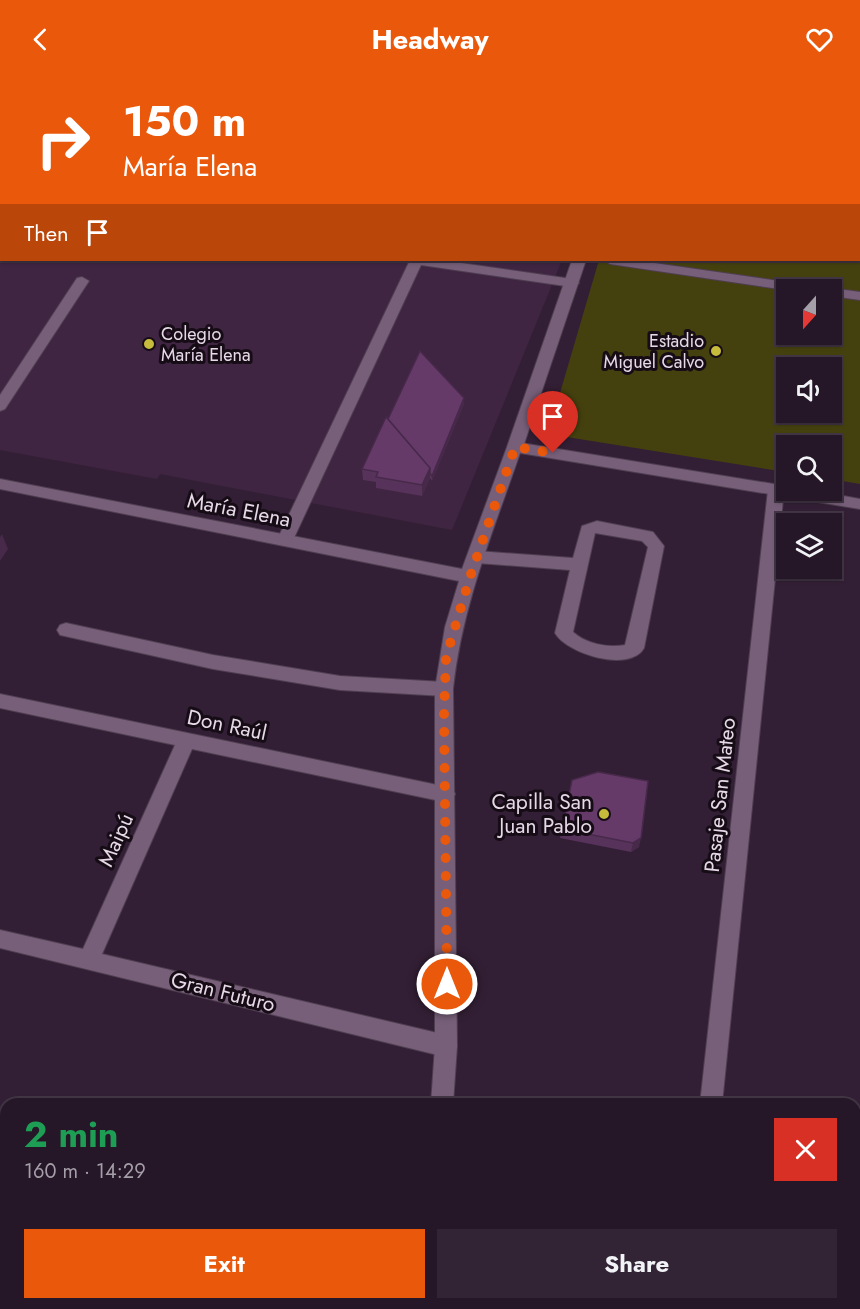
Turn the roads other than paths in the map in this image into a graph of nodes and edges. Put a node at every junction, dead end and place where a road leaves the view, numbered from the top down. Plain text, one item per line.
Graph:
1 (417, 261) edge
2 (424, 261) edge
3 (579, 261) edge
4 (617, 261) edge
5 (82, 281) dead end
6 (572, 283) junction
7 (776, 284) edge
8 (842, 294) edge
9 (860, 296) edge
10 (0, 406) edge
11 (515, 447) junction
12 (0, 484) edge
13 (776, 490) joint
14 (842, 501) edge
15 (860, 504) edge
16 (285, 540) junction
17 (477, 557) junction
18 (581, 565) junction
19 (470, 577) junction
20 (66, 630) dead end
21 (444, 689) junction
22 (0, 700) edge
23 (187, 740) junction
24 (445, 794) junction
25 (0, 939) edge
26 (89, 960) junction
27 (446, 1046) junction
28 (442, 1098) edge
29 (712, 1098) edge

1 - 16 street
2 - 6 street
3 - 6 street
4 - 7 street
5 - 10 street
6 - 11 street
8 - 9 street
11 - 13 street
11 - 17 street
12 - 16 street, María Elena
13 - 29 street, Pasaje San Mateo
14 - 15 street
16 - 19 street, María Elena
17 - 18 street
17 - 19 street
18 - 18 street
19 - 21 street
20 - 21 street
21 - 24 street
22 - 23 street, Don Raúl
23 - 24 street, Don Raúl
23 - 26 street, Maipú
24 - 27 street
25 - 26 street, Gran Futuro
26 - 27 street, Gran Futuro
27 - 28 street

